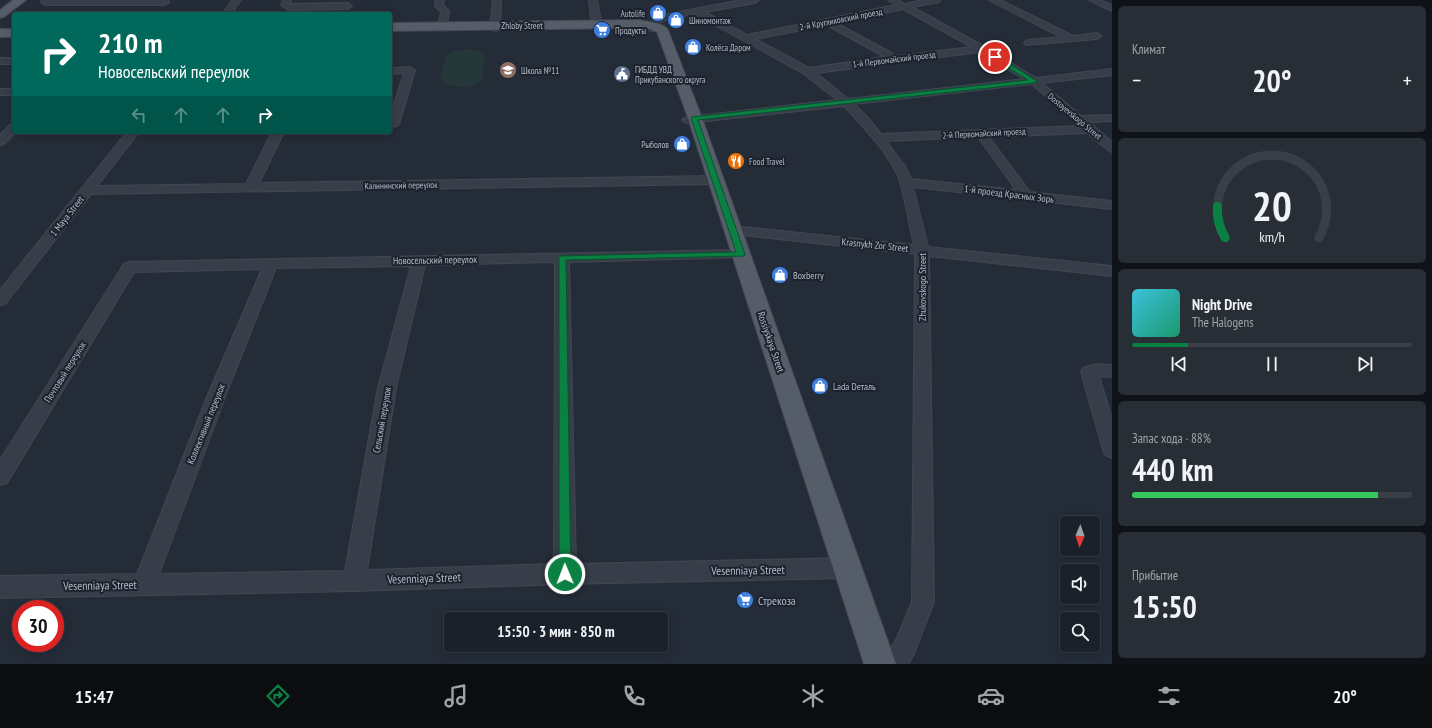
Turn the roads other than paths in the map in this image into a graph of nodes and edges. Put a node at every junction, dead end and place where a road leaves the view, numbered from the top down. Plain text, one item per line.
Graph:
1 (20, 0) edge
2 (237, 0) edge
3 (287, 0) edge
4 (440, 0) edge
5 (497, 0) edge
6 (593, 0) edge
7 (755, 0) edge
8 (892, 0) edge
9 (936, 0) edge
10 (992, 0) edge
11 (1093, 0) edge
12 (165, 1) edge
13 (45, 2) dead end
14 (348, 7) edge
15 (906, 7) junction
16 (1112, 8) edge
17 (157, 10) dead end
18 (696, 11) junction
19 (228, 12) edge
20 (0, 15) edge
21 (827, 21) junction
22 (596, 26) junction
23 (443, 27) junction
24 (495, 27) junction
25 (647, 27) junction
26 (392, 28) edge
27 (0, 32) edge
28 (12, 32) edge
29 (1097, 36) dead end
30 (746, 38) junction
31 (1070, 38) junction
32 (1029, 43) dead end
33 (982, 49) junction
34 (895, 59) junction
35 (0, 61) edge
36 (12, 61) edge
37 (392, 71) edge
38 (807, 71) junction
39 (1112, 72) edge
40 (1034, 81) junction
41 (0, 92) edge
42 (12, 92) edge
43 (846, 102) junction
44 (690, 118) junction
45 (1112, 118) edge
46 (1080, 119) junction
47 (392, 124) edge
48 (0, 128) edge
49 (12, 128) edge
50 (1090, 129) junction
51 (12, 130) edge
52 (981, 133) junction
53 (131, 134) edge
54 (277, 134) edge
55 (878, 138) junction
56 (0, 142) edge
57 (1112, 148) edge
58 (711, 180) junction
59 (906, 182) junction
60 (251, 187) junction
61 (88, 190) junction
62 (1026, 196) junction
63 (1112, 206) edge
64 (733, 230) junction
65 (922, 250) junction
66 (736, 254) junction
67 (562, 257) junction
68 (419, 261) junction
69 (271, 264) junction
70 (129, 267) joint
71 (1112, 271) edge
72 (0, 300) edge
73 (1112, 371) edge
74 (1112, 450) edge
75 (0, 477) edge
76 (841, 568) junction
77 (565, 574) junction
78 (354, 581) junction
79 (144, 584) junction
80 (0, 587) edge
81 (865, 664) edge
82 (880, 664) edge
83 (894, 664) edge

1 - 20 main road
2 - 19 street
3 - 14 street
4 - 23 street
5 - 24 street
6 - 22 street
7 - 18 street
8 - 15 street, Dostoyevskogo Street
9 - 15 street, 2-й Кругликовский проезд
10 - 31 street
11 - 16 street
12 - 13 street
12 - 17 street
15 - 21 street, 2-й Кругликовский проезд
15 - 33 street, Dostoyevskogo Street
18 - 25 street
18 - 30 street, Zhukovskogo Street
21 - 30 street, 2-й Кругликовский проезд
21 - 34 street
22 - 24 main road, Zhloby Street
22 - 25 main road, Zhloby Street
23 - 24 main road, Zhloby Street
23 - 26 main road, Zhloby Street
25 - 44 main road, Rossiyskaya Street
27 - 28 main road
29 - 31 street
30 - 38 street, Zhukovskogo Street
31 - 32 street
33 - 34 street, 1-й Первомайский проезд
33 - 40 street, Dostoyevskogo Street
34 - 38 street, 1-й Первомайский проезд
35 - 36 street
37 - 47 street
38 - 43 street, Zhukovskogo Street
39 - 40 street
40 - 43 street
40 - 46 street, Dostoyevskogo Street
41 - 42 street
43 - 44 street
43 - 55 street, Zhukovskogo Street
44 - 58 main road, Rossiyskaya Street
45 - 46 street
46 - 50 street, Dostoyevskogo Street
48 - 49 street
50 - 52 street, 2-й Первомайский проезд
50 - 57 street, Dostoyevskogo Street
51 - 56 street
52 - 55 street, 2-й Первомайский проезд
52 - 62 street
53 - 61 street, 1 Maya Street
54 - 60 street
55 - 59 street, Zhukovskogo Street
58 - 60 street, Калининский переулок
58 - 64 main road, Rossiyskaya Street
58 - 66 main road, Rossiyskaya Street
59 - 62 street, 1-й проезд Красных Зорь
59 - 65 street, Zhukovskogo Street
60 - 61 street, Калининский переулок
61 - 72 street, 1 Maya Street
62 - 63 street, 1-й проезд Красных Зорь
64 - 65 street, Krasnykh Zor Street
64 - 66 main road, Rossiyskaya Street
65 - 71 street, Krasnykh Zor Street
65 - 83 street, Zhukovskogo Street
66 - 67 street, Новосельский переулок
66 - 76 main road, Rossiyskaya Street
67 - 68 street, Новосельский переулок
67 - 77 street
68 - 69 street, Новосельский переулок
68 - 78 street, Сельский переулок
69 - 70 street, Новосельский переулок
69 - 79 street, Коллективный переулок
70 - 75 street, Почтовый переулок
73 - 74 street
76 - 77 street, Vesenniaya Street
76 - 81 main road, Rossiyskaya Street
76 - 82 main road, Rossiyskaya Street
77 - 78 street, Vesenniaya Street
78 - 79 street, Vesenniaya Street
79 - 80 street, Vesenniaya Street

